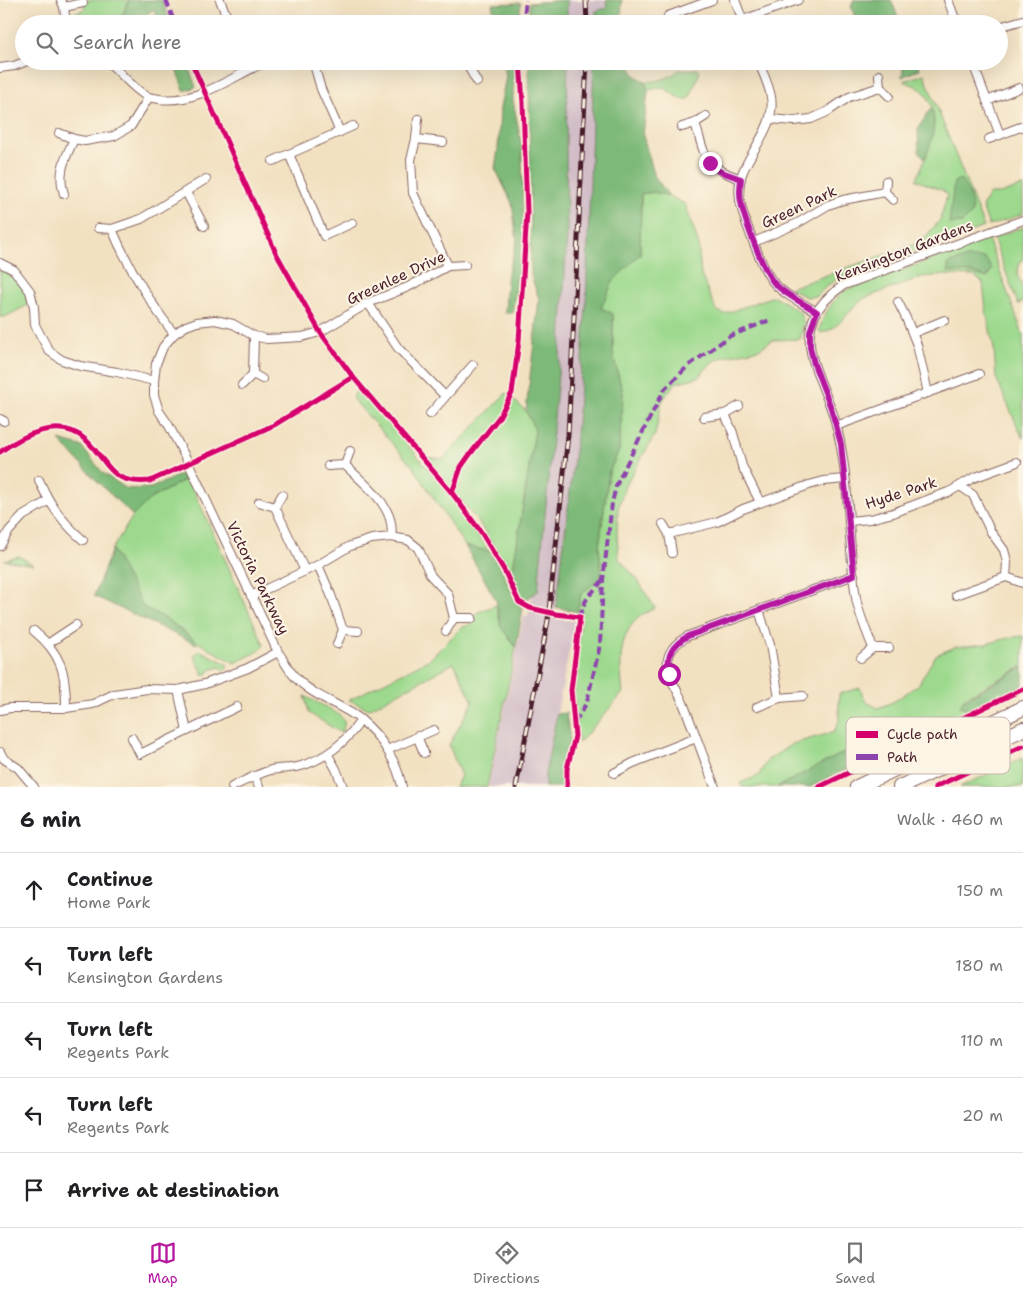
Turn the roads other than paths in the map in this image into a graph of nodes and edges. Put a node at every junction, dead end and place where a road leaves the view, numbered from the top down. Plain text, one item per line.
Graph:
1 (220, 0) edge
2 (712, 0) edge
3 (735, 0) edge
4 (798, 0) edge
5 (948, 0) edge
6 (63, 3) edge
7 (83, 3) dead end
8 (226, 15) edge
9 (671, 15) edge
10 (740, 15) edge
11 (760, 15) edge
12 (954, 15) edge
13 (1023, 20) edge
14 (1008, 24) edge
15 (15, 66) edge
16 (0, 68) edge
17 (118, 70) edge
18 (241, 70) edge
19 (316, 70) edge
20 (470, 70) edge
21 (761, 70) edge
22 (975, 70) edge
23 (879, 75) dead end
24 (477, 82) dead end
25 (880, 87) junction
26 (1020, 88) dead end
27 (889, 96) dead end
28 (149, 97) junction
29 (987, 101) junction
30 (706, 116) dead end
31 (770, 118) junction
32 (418, 119) dead end
33 (695, 123) junction
34 (353, 126) dead end
35 (682, 126) dead end
36 (1023, 126) edge
37 (340, 132) junction
38 (59, 133) dead end
39 (1000, 134) junction
40 (74, 139) junction
41 (416, 139) junction
42 (989, 139) dead end
43 (443, 142) dead end
44 (289, 154) junction
45 (273, 161) dead end
46 (206, 179) dead end
47 (741, 179) junction
48 (886, 181) dead end
49 (186, 192) junction
50 (885, 192) junction
51 (64, 194) dead end
52 (893, 200) dead end
53 (1023, 220) edge
54 (352, 223) dead end
55 (204, 226) dead end
56 (98, 228) dead end
57 (112, 229) junction
58 (754, 242) junction
59 (0, 264) edge
60 (465, 265) dead end
61 (448, 266) junction
62 (898, 302) dead end
63 (368, 303) junction
64 (817, 312) junction
65 (945, 320) dead end
66 (913, 333) junction
67 (174, 334) junction
68 (254, 336) junction
69 (473, 365) dead end
70 (253, 374) junction
71 (979, 374) dead end
72 (262, 379) dead end
73 (154, 381) junction
74 (242, 385) dead end
75 (928, 393) junction
76 (445, 396) junction
77 (739, 406) dead end
78 (430, 414) dead end
79 (725, 414) junction
80 (704, 417) dead end
81 (836, 426) junction
82 (350, 451) dead end
83 (1018, 462) dead end
84 (345, 465) junction
85 (328, 466) dead end
86 (845, 479) junction
87 (39, 480) dead end
88 (960, 486) junction
89 (282, 495) dead end
90 (48, 501) junction
91 (259, 502) dead end
92 (760, 502) junction
93 (275, 507) junction
94 (849, 520) junction
95 (663, 524) dead end
96 (669, 534) junction
97 (391, 537) junction
98 (83, 540) dead end
99 (0, 546) edge
100 (672, 553) dead end
101 (318, 565) junction
102 (305, 571) junction
103 (854, 575) junction
104 (1006, 578) junction
105 (1023, 583) edge
106 (956, 595) dead end
107 (251, 596) junction
108 (759, 610) junction
109 (454, 618) junction
110 (472, 618) dead end
111 (76, 625) dead end
112 (343, 630) junction
113 (34, 631) dead end
114 (358, 631) dead end
115 (446, 631) dead end
116 (49, 643) junction
117 (338, 644) dead end
118 (873, 648) junction
119 (888, 648) dead end
120 (278, 652) junction
121 (861, 658) dead end
122 (178, 690) junction
123 (803, 696) dead end
124 (779, 698) junction
125 (756, 706) dead end
126 (237, 707) dead end
127 (66, 708) junction
128 (1023, 708) edge
129 (0, 710) edge
130 (1004, 717) edge
131 (361, 720) junction
132 (1023, 729) edge
133 (434, 730) dead end
134 (187, 732) junction
135 (1010, 735) edge
136 (416, 736) junction
137 (132, 738) dead end
138 (696, 738) junction
139 (387, 750) junction
140 (0, 752) edge
141 (424, 753) dead end
142 (328, 755) junction
143 (614, 773) dead end
144 (884, 774) edge
145 (928, 774) edge
146 (254, 776) junction
147 (34, 787) edge
148 (232, 787) edge
149 (259, 787) edge
150 (342, 787) edge
151 (402, 787) edge
152 (715, 787) edge
153 (857, 787) edge
154 (900, 787) edge

1 - 8 street
2 - 9 street
3 - 10 street
4 - 11 street
5 - 12 street
6 - 7 street
13 - 14 street
15 - 16 street
17 - 28 street
18 - 28 street
19 - 37 street
20 - 24 street
21 - 31 street
22 - 29 street
23 - 25 street
25 - 27 street
25 - 31 street
26 - 29 street
28 - 40 street
29 - 39 street
30 - 33 street
31 - 47 street
32 - 41 street
33 - 35 street
33 - 47 street
34 - 37 street
36 - 39 street
37 - 44 street
38 - 40 street
39 - 42 street
40 - 51 street
41 - 43 street
41 - 61 street
44 - 45 street
44 - 54 street
46 - 49 street
47 - 58 street
48 - 50 street
49 - 55 street
49 - 57 street
50 - 52 street
50 - 58 street, Green Park
53 - 64 street, Kensington Gardens
56 - 57 street
57 - 67 street
58 - 64 street
59 - 73 street
60 - 61 street, Greenlee Drive
61 - 63 street, Greenlee Drive
62 - 66 street
63 - 68 street, Greenlee Drive
63 - 76 street
64 - 81 street, Kensington Gardens
65 - 66 street
66 - 75 street
67 - 68 street, Greenlee Drive
67 - 73 street, Greenlee Drive
68 - 70 street
69 - 76 street
70 - 72 street
70 - 74 street
71 - 75 street
73 - 107 street, Victoria Parkway
75 - 81 street
76 - 78 street
77 - 79 street
79 - 80 street
79 - 92 street
81 - 86 street, Kensington Gardens
82 - 84 street
83 - 88 street, Hyde Park
84 - 85 street
84 - 97 street
86 - 92 street
86 - 94 street, Kensington Gardens
87 - 90 street
88 - 94 street, Hyde Park
88 - 104 street, Hyde Park
89 - 93 street
90 - 98 street
90 - 99 street
91 - 93 street
92 - 96 street
93 - 102 street
94 - 103 street, Kensington Gardens
95 - 96 street
96 - 100 street
97 - 101 street
97 - 109 street
101 - 102 street
101 - 112 street
102 - 107 street
103 - 108 street
103 - 118 street, Kensington Gardens
104 - 105 street
104 - 106 street
107 - 120 street, Victoria Parkway
108 - 124 street
108 - 138 street
109 - 110 street
109 - 115 street
111 - 116 street
112 - 114 street
112 - 117 street
113 - 116 street
116 - 127 street
118 - 119 street
118 - 121 street
120 - 122 street
120 - 131 street, Victoria Parkway
122 - 127 street
122 - 134 street
123 - 124 street
124 - 125 street
126 - 134 street
127 - 129 street
128 - 130 highway
131 - 139 street, Victoria Parkway
131 - 142 street
132 - 135 highway
133 - 136 street
134 - 137 street
136 - 139 street
136 - 141 street
138 - 143 street
138 - 152 street
139 - 151 street, Victoria Parkway
140 - 147 street
142 - 146 street
142 - 150 street
144 - 153 highway
145 - 154 highway
146 - 148 street
146 - 149 street

